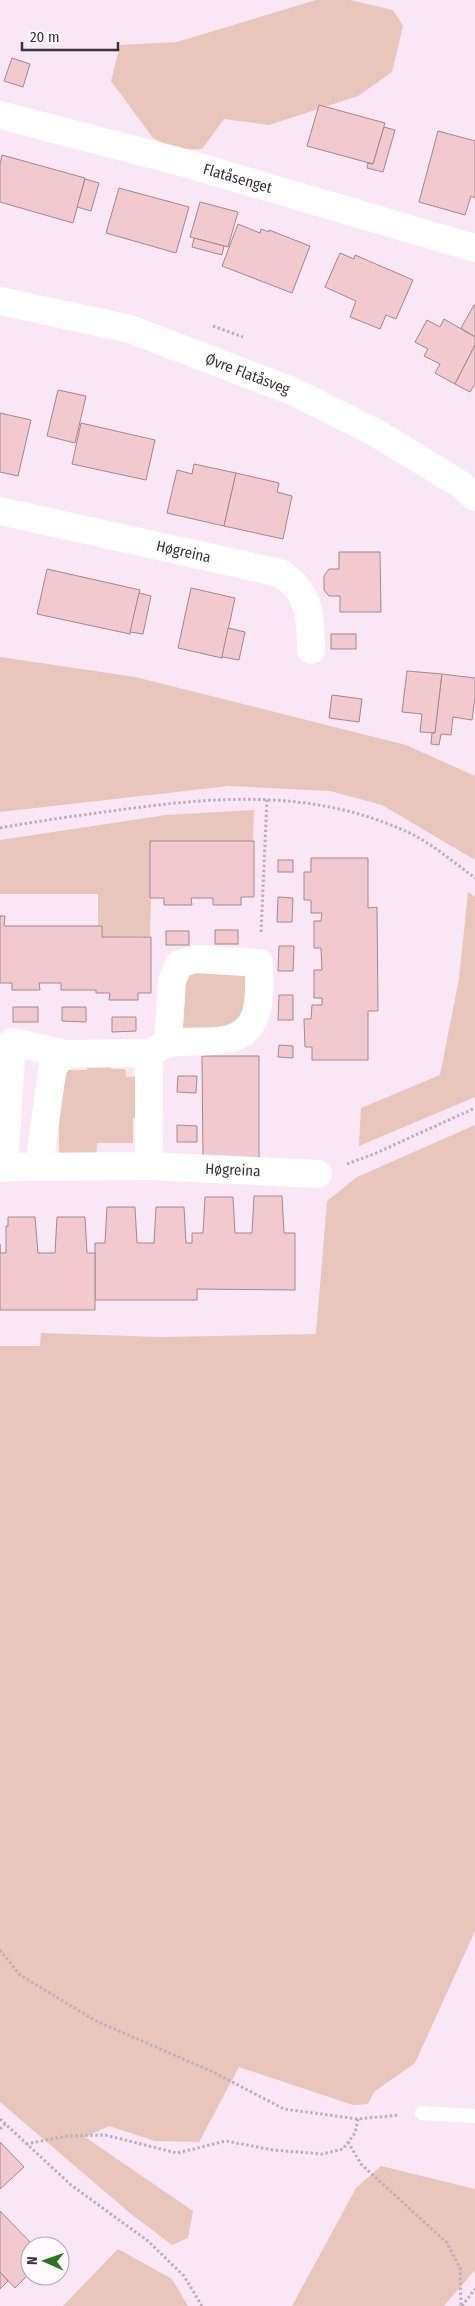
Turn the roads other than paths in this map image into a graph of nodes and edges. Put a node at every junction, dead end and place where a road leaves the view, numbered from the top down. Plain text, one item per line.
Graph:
1 (0, 114) edge
2 (475, 248) edge
3 (0, 301) edge
4 (475, 496) edge
5 (0, 510) edge
6 (311, 650) dead end
7 (159, 1048) junction
8 (66, 1054) junction
9 (39, 1166) junction
10 (149, 1166) junction
11 (2, 1168) edge
12 (318, 1174) road end
13 (422, 2113) road end
14 (475, 2116) edge

1 - 2 street, Flatåsenget
3 - 4 street, Øvre Flatåsveg
5 - 6 street, Høgreina
7 - 7 street, Høgreina
7 - 8 street, Høgreina
7 - 10 street
8 - 9 street
8 - 11 street, Høgreina
9 - 10 street, Høgreina
9 - 11 street, Høgreina
10 - 12 street, Høgreina
13 - 14 lane

